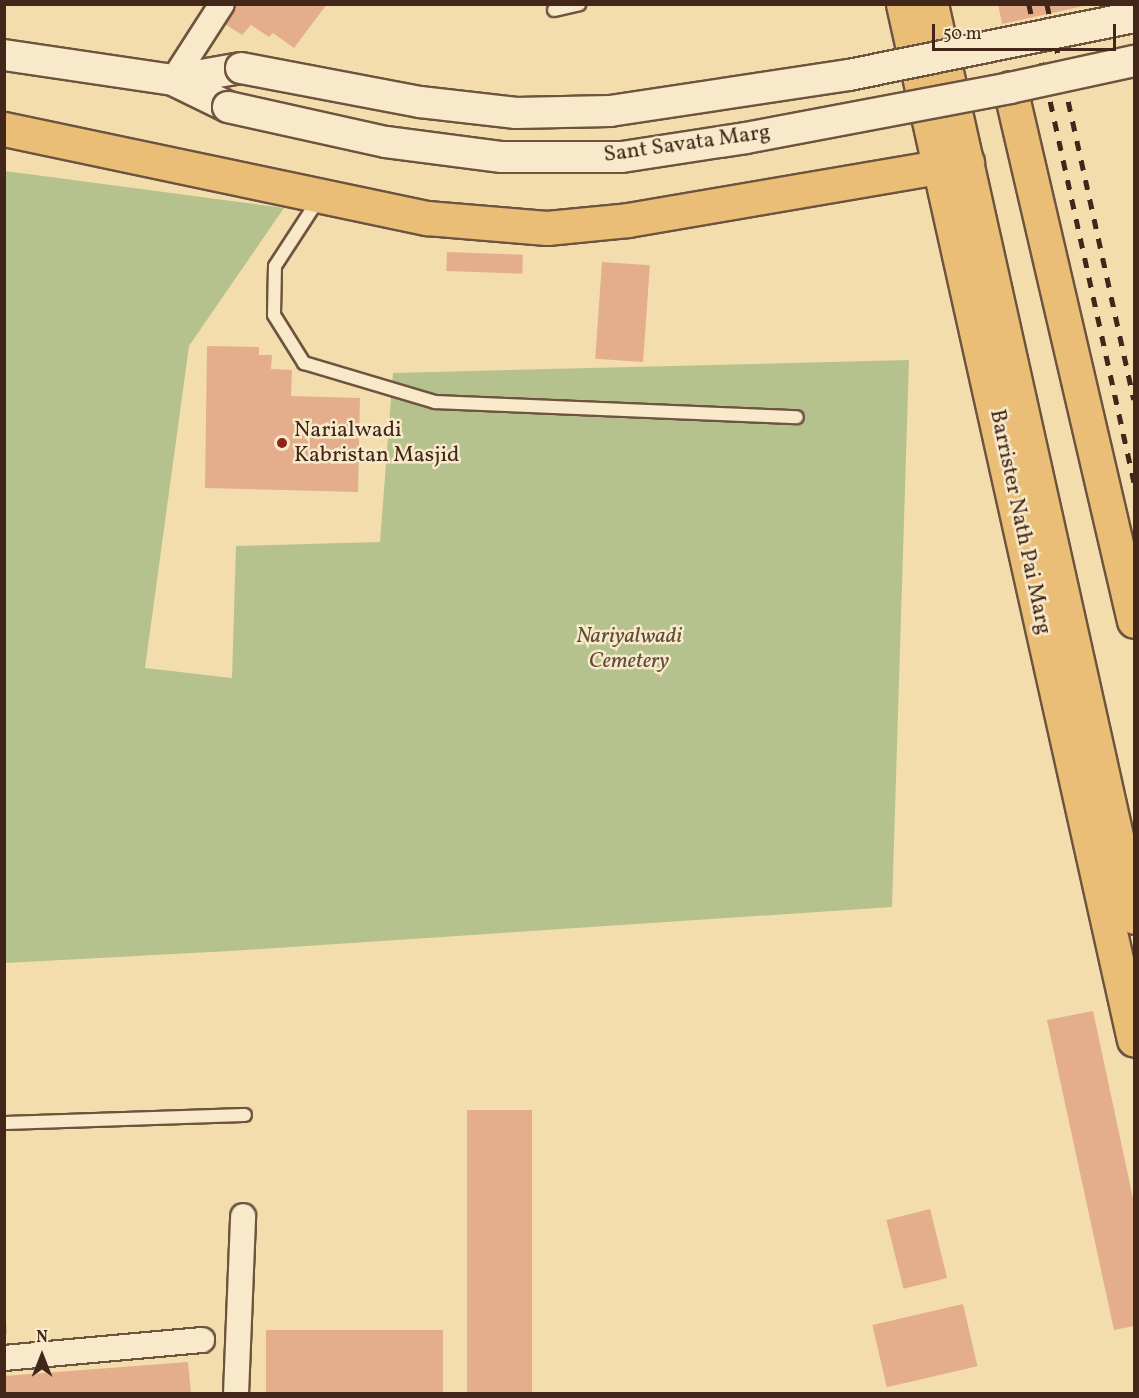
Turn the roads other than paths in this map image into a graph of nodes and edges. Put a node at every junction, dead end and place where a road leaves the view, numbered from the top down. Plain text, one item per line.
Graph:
1 (222, 4) edge
2 (579, 4) edge
3 (903, 4) edge
4 (931, 4) edge
5 (554, 10) dead end
6 (1134, 17) edge
7 (4, 54) edge
8 (1134, 61) edge
9 (172, 80) junction
10 (1010, 88) junction
11 (4, 129) edge
12 (954, 165) junction
13 (321, 196) junction
14 (796, 417) dead end
15 (1134, 621) edge
16 (1109, 865) junction
17 (1134, 917) edge
18 (1134, 1040) edge
19 (245, 1115) dead end
20 (4, 1123) edge
21 (243, 1216) dead end
22 (202, 1340) dead end
23 (4, 1358) edge
24 (236, 1394) edge

1 - 9 street
2 - 5 lane
3 - 12 main road, Barrister Nath Pai Marg
4 - 12 main road, Barrister Nath Pai Marg
6 - 9 street, Sant Savata Marg, bridge
7 - 9 street, Sant Savata Marg
8 - 10 street, Sant Savata Marg, bridge
9 - 10 street, Sant Savata Marg, bridge
10 - 15 main road
11 - 13 main road
12 - 13 main road
12 - 16 main road, Barrister Nath Pai Marg
13 - 14 lane
16 - 17 main road, Barrister Nath Pai Marg
16 - 18 main road, Barrister Nath Pai Marg
19 - 20 lane
21 - 24 street
22 - 23 street

